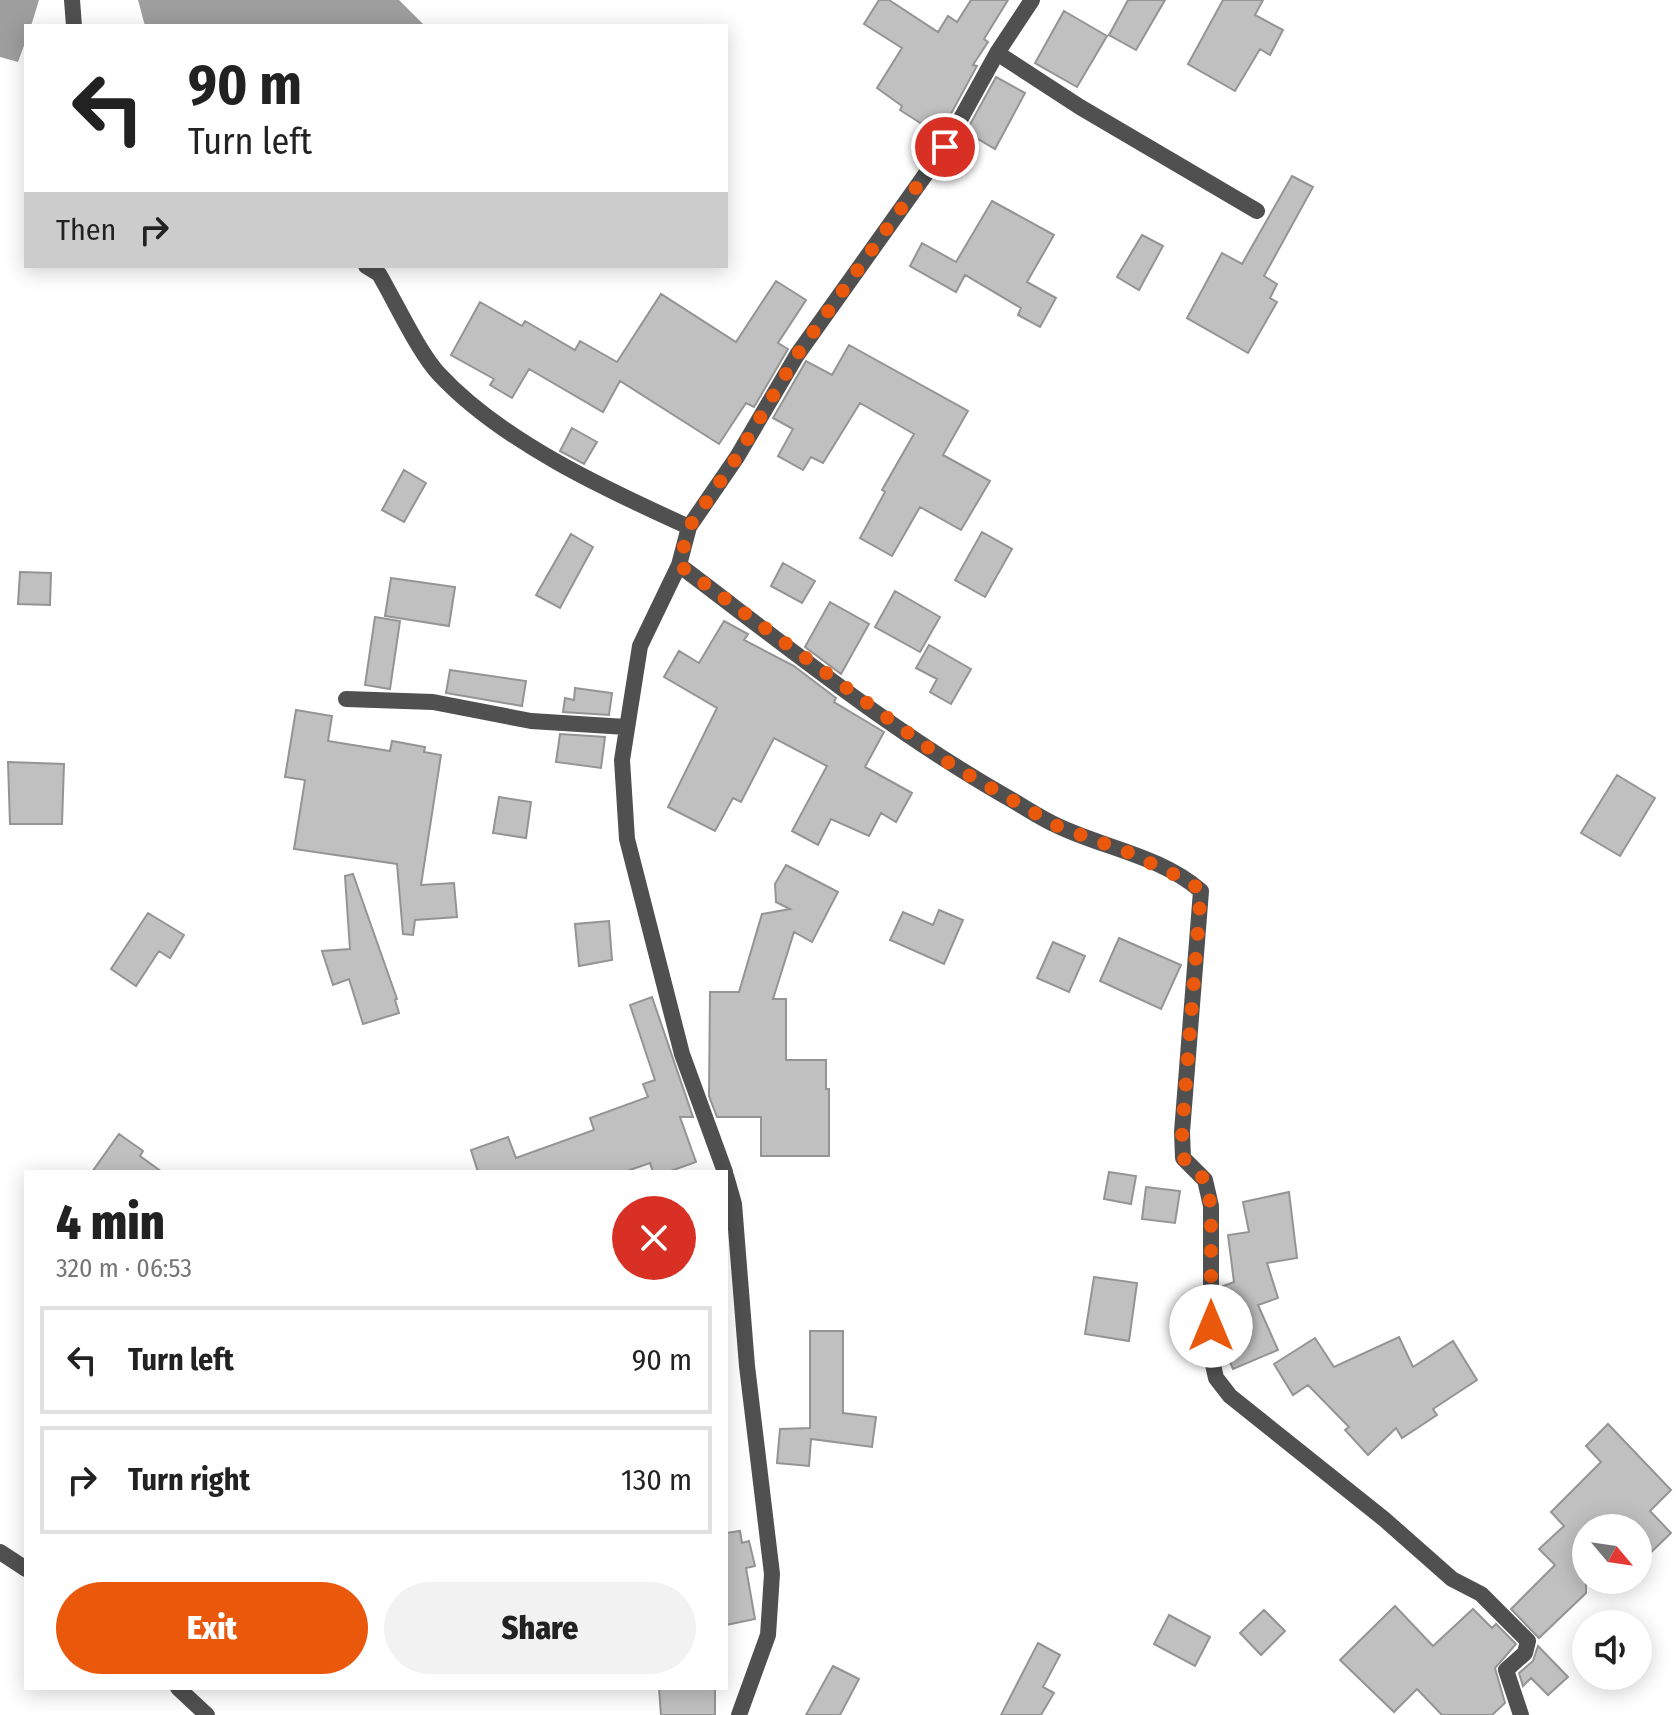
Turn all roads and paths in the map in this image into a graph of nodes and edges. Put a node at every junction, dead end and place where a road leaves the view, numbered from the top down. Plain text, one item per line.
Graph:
1 (72, 0) edge
2 (1032, 0) edge
3 (74, 24) edge
4 (997, 53) junction
5 (1257, 211) dead end
6 (369, 268) edge
7 (689, 527) junction
8 (679, 565) junction
9 (346, 699) dead end
10 (626, 727) junction
11 (724, 1170) edge
12 (728, 1184) edge
13 (0, 1552) edge
14 (24, 1568) edge
15 (180, 1690) edge
16 (207, 1715) edge
17 (739, 1715) edge
18 (1521, 1715) edge

1 - 3 street
2 - 4 street
4 - 5 street
4 - 7 street
6 - 7 street
7 - 8 street
8 - 10 street
8 - 18 street
9 - 10 street
10 - 11 street
12 - 17 street
13 - 14 street
15 - 16 street

